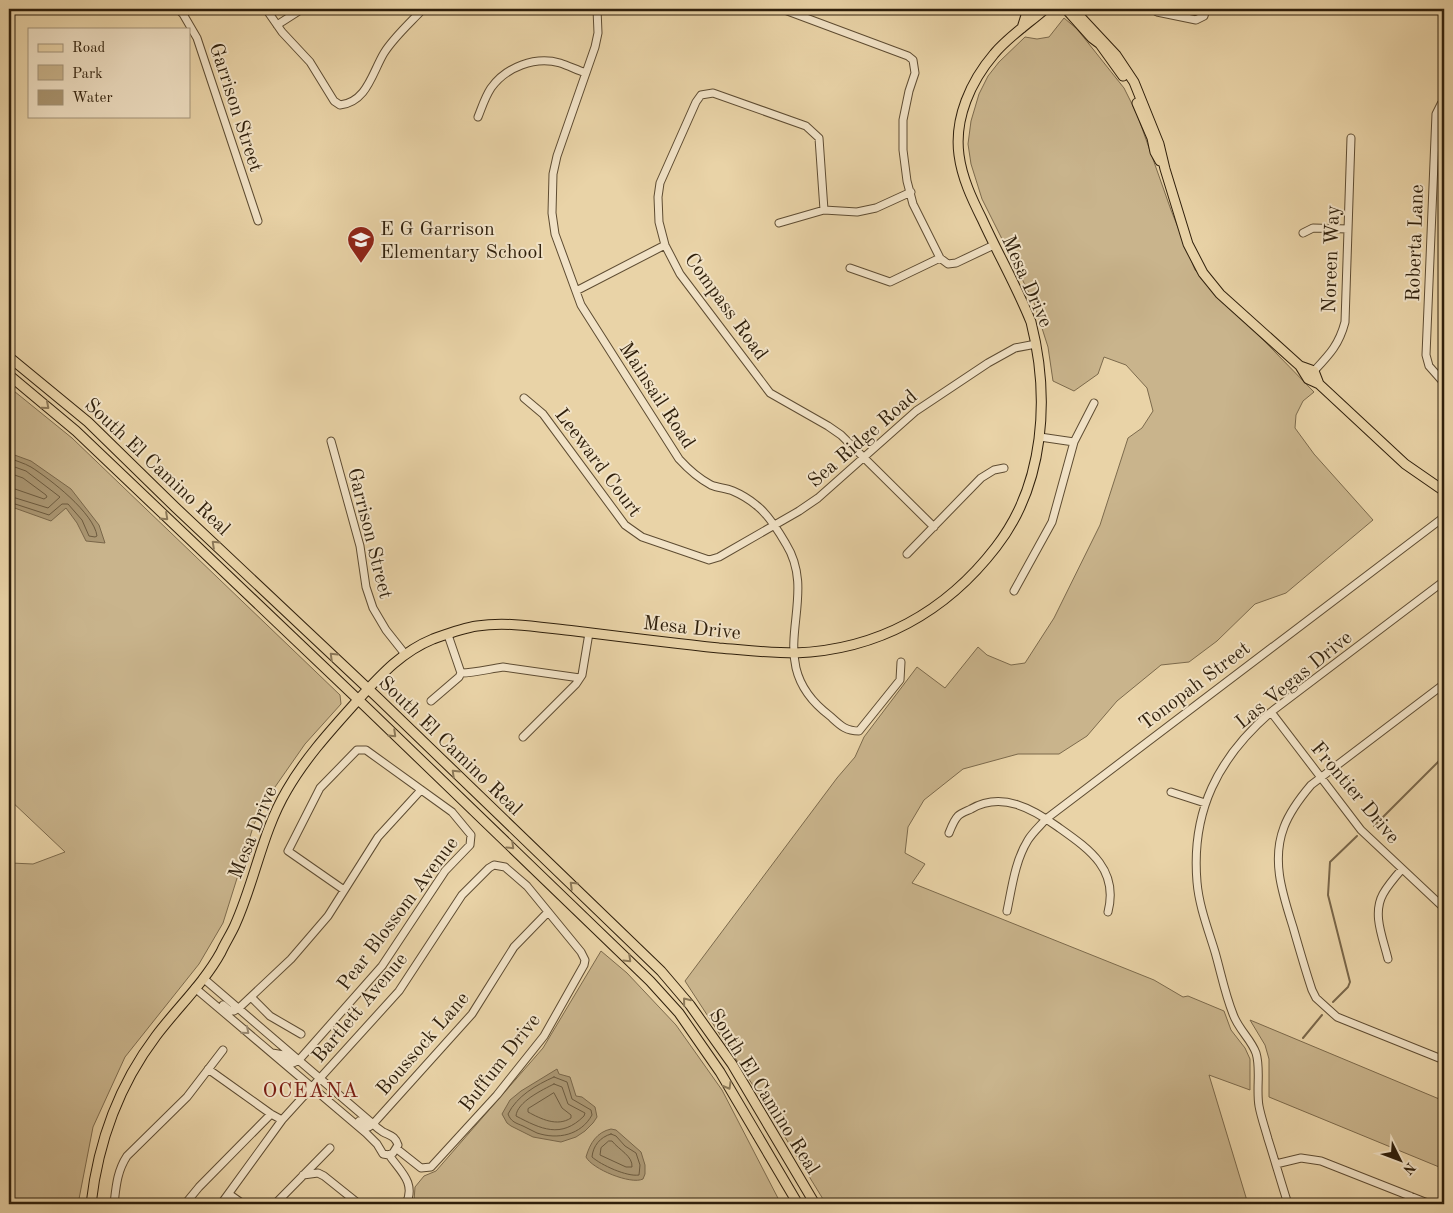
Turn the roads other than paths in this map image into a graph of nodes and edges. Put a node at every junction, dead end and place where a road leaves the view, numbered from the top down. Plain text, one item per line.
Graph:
1 (178, 9) edge
2 (266, 9) edge
3 (302, 9) edge
4 (423, 9) edge
5 (597, 9) edge
6 (782, 9) edge
7 (1028, 9) edge
8 (1045, 9) edge
9 (1066, 9) edge
10 (1073, 9) edge
11 (1152, 9) edge
12 (1206, 9) edge
13 (277, 25) junction
14 (1022, 29) junction
15 (586, 73) junction
16 (1444, 101) edge
17 (478, 117) dead end
18 (1351, 138) dead end
19 (1165, 170) junction
20 (911, 192) junction
21 (824, 210) junction
22 (258, 221) dead end
23 (779, 223) dead end
24 (1348, 228) junction
25 (1304, 233) dead end
26 (665, 245) junction
27 (994, 246) junction
28 (940, 258) junction
29 (850, 268) dead end
30 (576, 291) junction
31 (1036, 344) junction
32 (9, 357) edge
33 (1300, 366) junction
34 (1314, 371) junction
35 (9, 375) edge
36 (1444, 383) edge
37 (1319, 384) junction
38 (524, 398) dead end
39 (1094, 403) dead end
40 (1040, 437) junction
41 (331, 440) dead end
42 (1074, 442) junction
43 (864, 457) junction
44 (1004, 468) dead end
45 (1444, 491) edge
46 (1444, 517) edge
47 (774, 526) junction
48 (934, 527) junction
49 (907, 554) dead end
50 (709, 560) joint
51 (1444, 581) edge
52 (1014, 591) dead end
53 (589, 633) junction
54 (448, 635) junction
55 (793, 653) junction
56 (405, 654) junction
57 (901, 662) dead end
58 (461, 674) junction
59 (580, 678) junction
60 (1444, 684) edge
61 (368, 689) junction
62 (358, 700) junction
63 (431, 700) dead end
64 (1271, 712) junction
65 (523, 737) dead end
66 (1320, 777) junction
67 (421, 790) junction
68 (1172, 792) dead end
69 (1205, 803) junction
70 (1046, 819) junction
71 (949, 833) dead end
72 (1402, 869) junction
73 (344, 890) junction
74 (1444, 908) edge
75 (1007, 911) dead end
76 (548, 912) junction
77 (1108, 912) dead end
78 (1388, 959) dead end
79 (203, 978) junction
80 (195, 988) junction
81 (251, 996) junction
82 (213, 1003) junction
83 (239, 1008) junction
84 (301, 1034) dead end
85 (223, 1050) dead end
86 (272, 1053) junction
87 (299, 1060) junction
88 (1444, 1060) edge
89 (208, 1069) junction
90 (320, 1078) junction
91 (312, 1087) junction
92 (270, 1114) junction
93 (346, 1116) junction
94 (282, 1120) junction
95 (373, 1124) junction
96 (330, 1148) dead end
97 (397, 1149) junction
98 (389, 1155) junction
99 (1276, 1164) junction
100 (303, 1175) junction
101 (229, 1194) junction
102 (1410, 1196) junction
103 (91, 1204) edge
104 (114, 1204) edge
105 (185, 1204) edge
106 (221, 1204) edge
107 (243, 1204) edge
108 (275, 1204) edge
109 (359, 1204) edge
110 (406, 1204) edge
111 (798, 1204) edge
112 (816, 1204) edge
113 (1288, 1204) edge
114 (1406, 1204) edge
115 (1430, 1204) edge

1 - 22 street, Garrison Street
2 - 13 street
3 - 13 street
4 - 13 street
5 - 15 street, Mainsail Road
6 - 20 street
7 - 14 main road
8 - 14 main road, Mesa Drive
9 - 19 main road
10 - 19 main road
11 - 12 street
14 - 27 main road, Mesa Drive
15 - 17 street
15 - 30 street, Mainsail Road
16 - 36 street, Roberta Lane
18 - 24 street, Noreen Way
19 - 33 main road
20 - 21 street
20 - 28 street
21 - 23 street
21 - 26 street, Compass Road
24 - 25 street
24 - 34 street, Noreen Way
26 - 30 street
26 - 43 street, Compass Road
27 - 28 street
27 - 31 main road, Mesa Drive
28 - 29 street
30 - 47 street, Mainsail Road
31 - 40 main road, Mesa Drive
31 - 43 street, Sea Ridge Road
61 -> 32 main road, South El Camino Real
33 - 34 main road
33 - 37 main road
34 - 37 main road
35 -> 62 main road, South El Camino Real
37 - 45 main road
38 - 50 street, Leeward Court
39 - 42 street
40 - 42 street
40 - 55 main road, Mesa Drive
41 - 56 street, Garrison Street
42 - 52 street
43 - 47 street, Sea Ridge Road
43 - 48 street, Compass Road
44 - 48 street
46 - 70 street, Tonopah Street
47 - 50 street, Sea Ridge Road
47 - 55 street, Mainsail Road
48 - 49 street
51 - 64 street, Las Vegas Drive
53 - 54 main road, Mesa Drive
53 - 55 main road, Mesa Drive
53 - 59 street
54 - 56 main road, Mesa Drive
54 - 58 street
55 - 57 street, Mainsail Road
56 - 61 main road, Mesa Drive
58 - 59 street
58 - 63 street
59 - 65 street
60 - 66 street
61 - 62 main road, Mesa Drive
112 -> 61 main road, South El Camino Real
62 - 79 main road, Mesa Drive
62 -> 111 main road, South El Camino Real
64 - 66 street, Frontier Drive
64 - 69 street, Las Vegas Drive
66 - 72 street, Frontier Drive
66 - 88 street
67 - 73 street
67 - 73 street, Pear Blossom Avenue
67 - 87 street, Pear Blossom Avenue
68 - 69 street
69 - 99 street, Las Vegas Drive
70 - 71 street
70 - 75 street, Tonopah Street
70 - 77 street
72 - 74 street, Frontier Drive
72 - 78 street
73 - 81 street
76 - 90 street, Bartlett Avenue
76 - 95 street, Boussock Lane
76 - 97 street, Buffum Drive
79 - 80 main road, Mesa Drive
79 - 83 street
80 - 82 street
80 - 103 main road, Mesa Drive
81 - 83 street
81 - 84 street
82 - 83 street
82 -> 86 street
83 - 87 street
85 - 89 street
86 - 87 street
86 - 91 street
87 - 90 street
89 - 92 street
89 - 104 street
90 - 91 street, Bartlett Avenue
90 - 95 street
91 - 93 street
91 - 94 street, Bartlett Avenue
92 - 94 street
92 - 105 street
93 - 95 street
93 - 98 street
94 - 101 street, Bartlett Avenue
95 - 97 street
96 - 100 street
97 - 98 street
98 - 110 street
99 - 102 street
99 - 113 street, Las Vegas Drive
100 - 108 street
100 - 109 street
101 - 106 street, Bartlett Avenue
101 - 107 street
102 - 114 street
102 - 115 street

